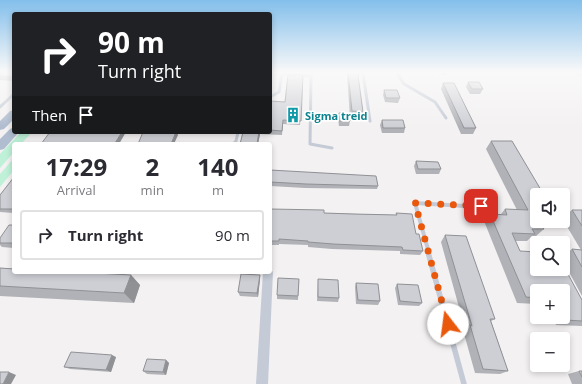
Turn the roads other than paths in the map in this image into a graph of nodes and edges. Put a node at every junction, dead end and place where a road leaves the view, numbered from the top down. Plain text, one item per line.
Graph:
1 (310, 91) edge
2 (366, 91) edge
3 (415, 91) edge
4 (12, 96) edge
5 (0, 107) edge
6 (12, 115) edge
7 (446, 118) dead end
8 (370, 121) dead end
9 (0, 127) edge
10 (12, 133) edge
11 (0, 146) edge
12 (332, 148) dead end
13 (481, 206) dead end
14 (268, 274) edge
15 (262, 384) edge
16 (464, 384) edge

1 - 12 lane
2 - 8 lane
3 - 7 lane
4 - 5 lane
6 - 9 main road
10 - 11 main road
13 - 16 lane
14 - 15 street

